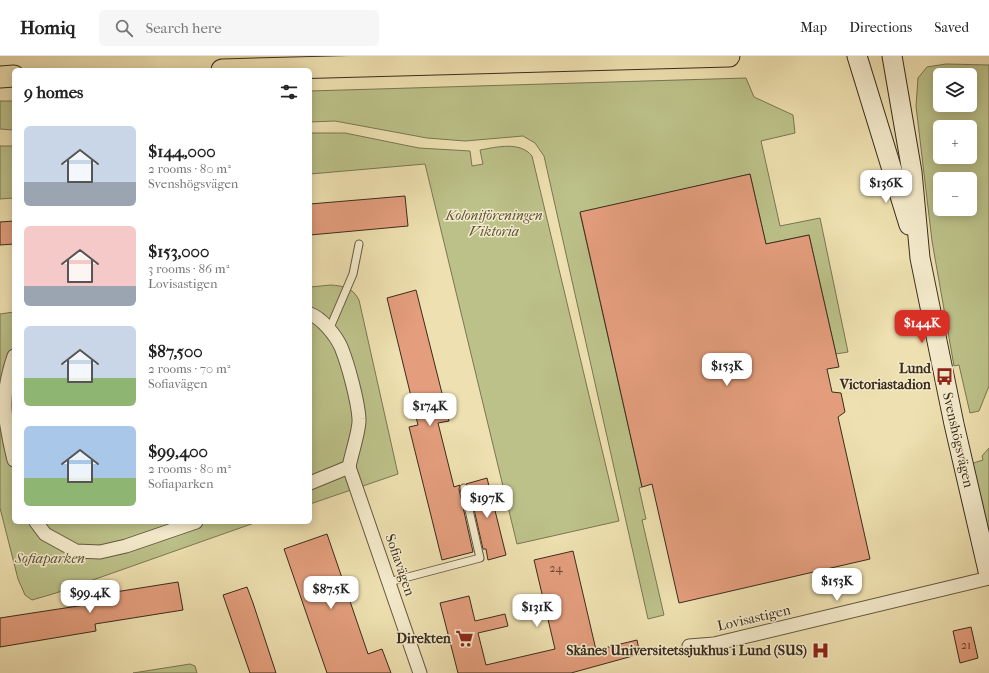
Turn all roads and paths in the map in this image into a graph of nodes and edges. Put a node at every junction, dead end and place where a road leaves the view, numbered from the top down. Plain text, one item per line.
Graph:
1 (729, 56) edge
2 (857, 56) edge
3 (892, 56) edge
4 (294, 68) edge
5 (12, 76) edge
6 (0, 77) edge
7 (359, 244) dead end
8 (920, 258) junction
9 (312, 315) edge
10 (329, 330) junction
11 (12, 360) edge
12 (12, 452) edge
13 (349, 467) junction
14 (312, 482) edge
15 (464, 488) dead end
16 (38, 524) edge
17 (190, 524) edge
18 (989, 575) edge
19 (989, 578) edge
20 (389, 582) junction
21 (689, 646) dead end
22 (420, 673) edge

1 - 4 main road
2 - 8 main road, Svenshögsvägen
3 - 8 main road, Svenshögsvägen
5 - 6 main road
7 - 10 lane
8 - 18 main road, Svenshögsvägen
9 - 10 street
10 - 13 street
11 - 12 street
13 - 14 street
13 - 20 street, Sofiavägen
15 - 20 lane
16 - 17 street
19 - 21 street, Lovisastigen
20 - 22 street, Sofiavägen

